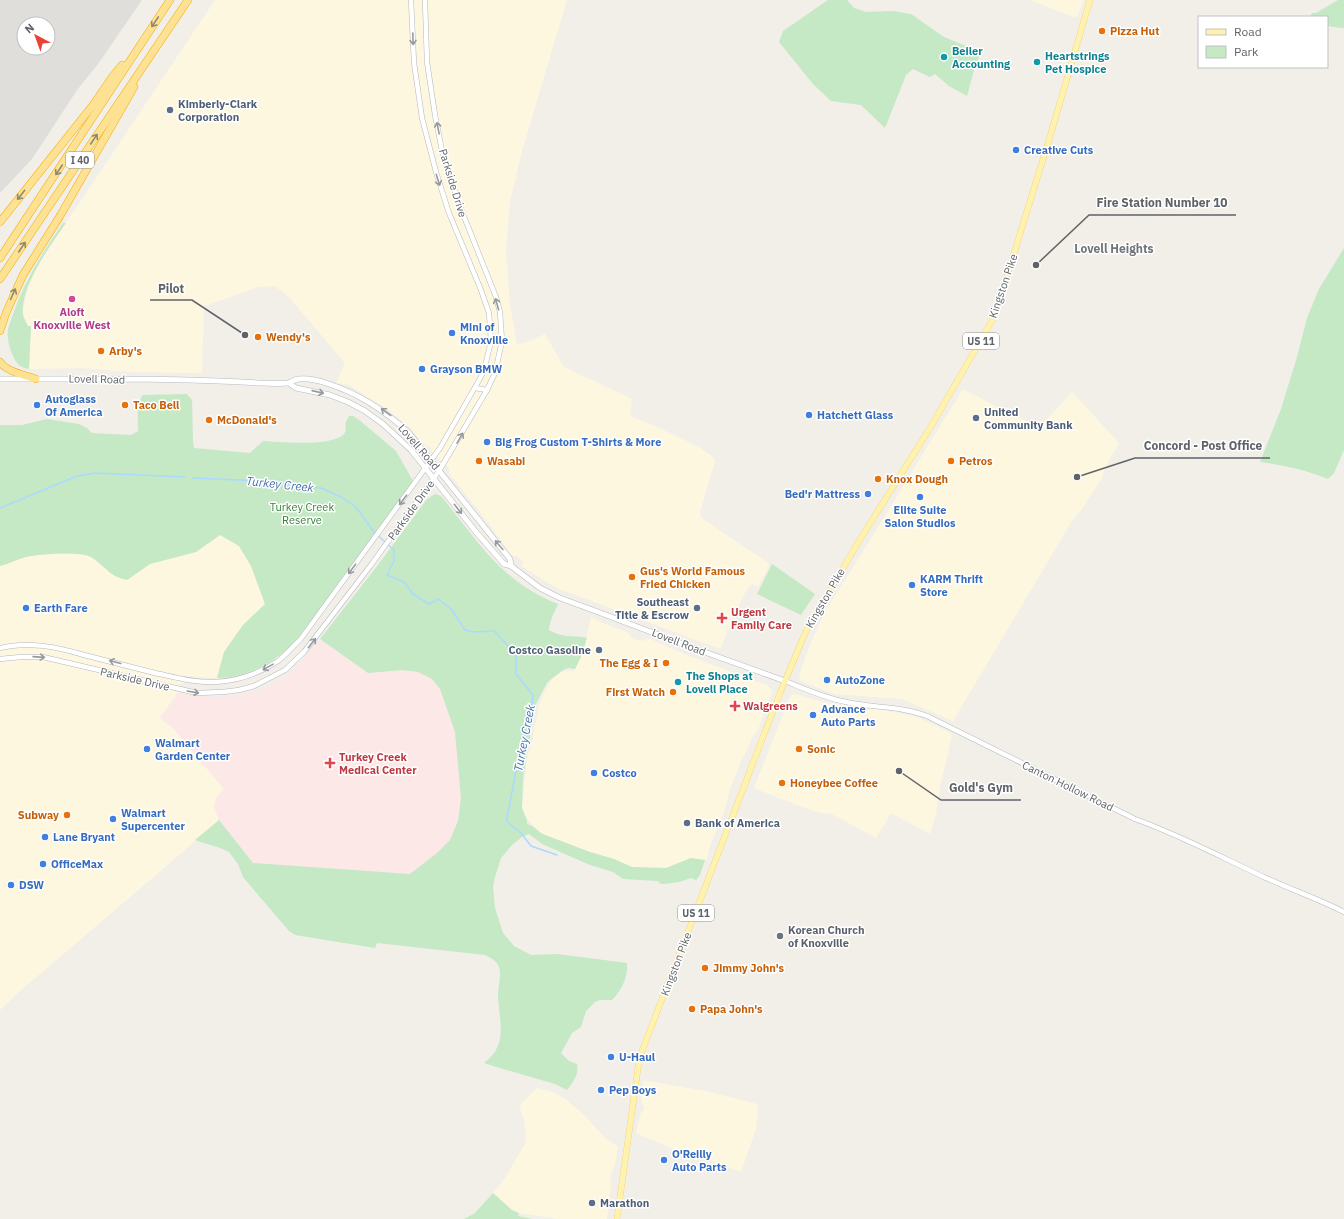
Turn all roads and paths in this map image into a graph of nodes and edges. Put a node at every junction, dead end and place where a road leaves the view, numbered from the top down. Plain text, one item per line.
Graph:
1 (170, 0) edge
2 (188, 0) edge
3 (411, 0) edge
4 (425, 0) edge
5 (1090, 0) edge
6 (161, 40) junction
7 (140, 44) junction
8 (0, 222) edge
9 (0, 258) edge
10 (0, 279) edge
11 (0, 331) edge
12 (0, 362) edge
13 (0, 379) edge
14 (36, 379) junction
15 (290, 382) junction
16 (475, 388) junction
17 (487, 390) junction
18 (353, 393) junction
19 (348, 402) junction
20 (432, 461) junction
21 (426, 469) junction
22 (440, 471) junction
23 (434, 479) junction
24 (511, 566) junction
25 (0, 648) edge
26 (0, 659) edge
27 (785, 681) junction
28 (1344, 912) edge
29 (617, 1219) edge

1 -> 7 highway, I 40
2 - 6 highway, I 40
3 -> 16 street, Parkside Drive
17 -> 4 street, Parkside Drive
5 - 27 main road, Kingston Pike / US 11
10 -> 6 highway, I 40
11 -> 6 highway
7 -> 8 highway
7 -> 9 highway, I 40
12 - 14 highway
13 - 14 main road, Lovell Road
14 - 15 main road, Lovell Road
15 - 18 main road, Lovell Road
15 -> 19 main road, Lovell Road
16 - 17 street
16 - 20 street, Parkside Drive
22 -> 17 street, Parkside Drive
18 - 19 main road
20 -> 18 main road, Lovell Road
19 - 21 main road, Lovell Road
20 - 21 street, Parkside Drive
20 - 22 main road, Lovell Road
21 - 23 main road, Lovell Road
21 -> 25 street, Parkside Drive
22 - 23 street, Parkside Drive
24 -> 22 main road, Lovell Road
23 -> 24 main road, Lovell Road
26 -> 23 street, Parkside Drive
24 - 27 main road, Lovell Road
27 - 28 street, Canton Hollow Road
27 - 29 main road, Kingston Pike / US 11

